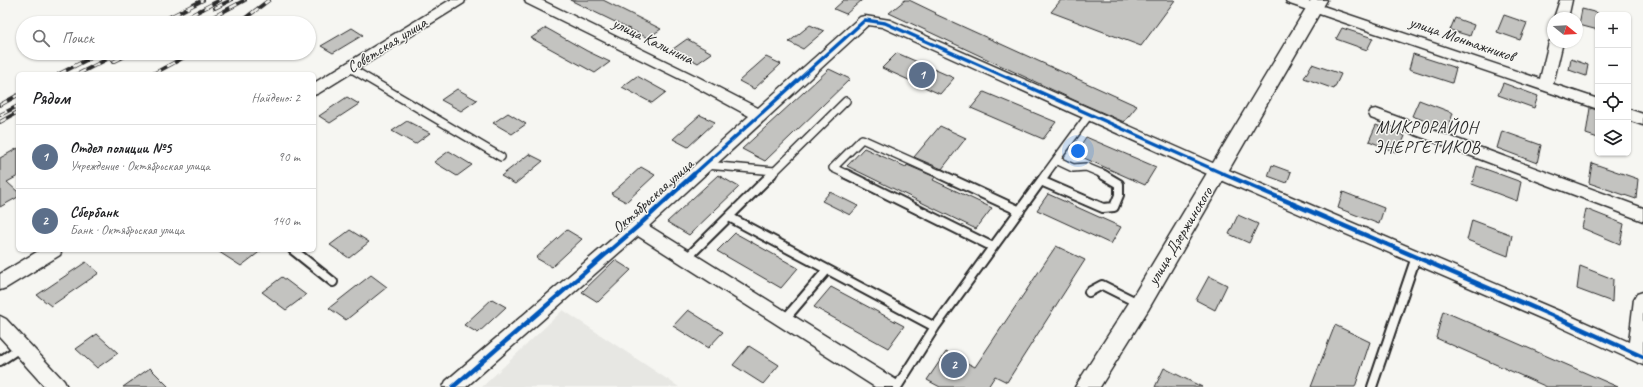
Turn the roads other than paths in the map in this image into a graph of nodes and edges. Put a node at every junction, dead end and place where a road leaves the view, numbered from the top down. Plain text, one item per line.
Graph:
1 (459, 0) edge
2 (531, 0) edge
3 (1292, 0) edge
4 (1566, 0) edge
5 (1317, 4) edge
6 (1563, 12) edge
7 (1554, 48) edge
8 (350, 68) junction
9 (1545, 86) junction
10 (316, 89) edge
11 (846, 101) dead end
12 (1595, 103) edge
13 (759, 114) junction
14 (1376, 114) dead end
15 (1089, 115) junction
16 (1631, 115) edge
17 (1643, 120) edge
18 (501, 157) dead end
19 (1056, 160) junction
20 (706, 165) junction
21 (775, 171) junction
22 (1218, 172) junction
23 (1042, 181) junction
24 (1020, 211) junction
25 (1643, 215) edge
26 (729, 217) junction
27 (637, 227) junction
28 (993, 247) junction
29 (51, 252) edge
30 (296, 252) edge
31 (1416, 257) junction
32 (687, 258) junction
33 (827, 270) junction
34 (333, 282) dead end
35 (0, 283) edge
36 (1088, 292) dead end
37 (1643, 299) edge
38 (1140, 304) junction
39 (785, 318) junction
40 (0, 324) edge
41 (935, 327) junction
42 (21, 347) junction
43 (1640, 355) edge
44 (0, 361) edge
45 (57, 387) edge
46 (453, 387) edge
47 (891, 387) edge
48 (897, 387) edge
49 (1087, 387) edge
50 (1372, 387) edge

1 - 8 street, Советская улица
2 - 13 street, улица Калинина
3 - 5 street, улица Монтажников
4 - 6 street
5 - 9 street, улица Монтажников
5 - 22 street, улица Дзержинского
7 - 9 street
8 - 10 street, Советская улица
8 - 18 lane
9 - 12 street, улица Монтажников
11 - 21 lane
13 - 15 street, Октябрьская улица
13 - 20 street, Октябрьская улица
14 - 25 street
15 - 19 lane
15 - 22 street
16 - 17 street
19 - 23 lane
19 - 23 lane
20 - 21 lane
20 - 27 street, Октябрьская улица
21 - 26 lane
22 - 31 street
22 - 38 street, улица Дзержинского
23 - 24 lane
24 - 28 lane
24 - 28 lane
26 - 32 lane
26 - 33 lane
27 - 32 street, Октябрьская улица
27 - 46 street, Октябрьская улица
28 - 41 lane
29 - 35 street
30 - 34 lane
31 - 43 street
31 - 50 lane
32 - 39 street, Октябрьская улица
33 - 39 lane
33 - 41 lane
36 - 38 lane
37 - 43 street
38 - 49 street, улица Дзержинского
39 - 47 street, Октябрьская улица
40 - 42 street
41 - 48 lane
42 - 44 lane
42 - 45 street

